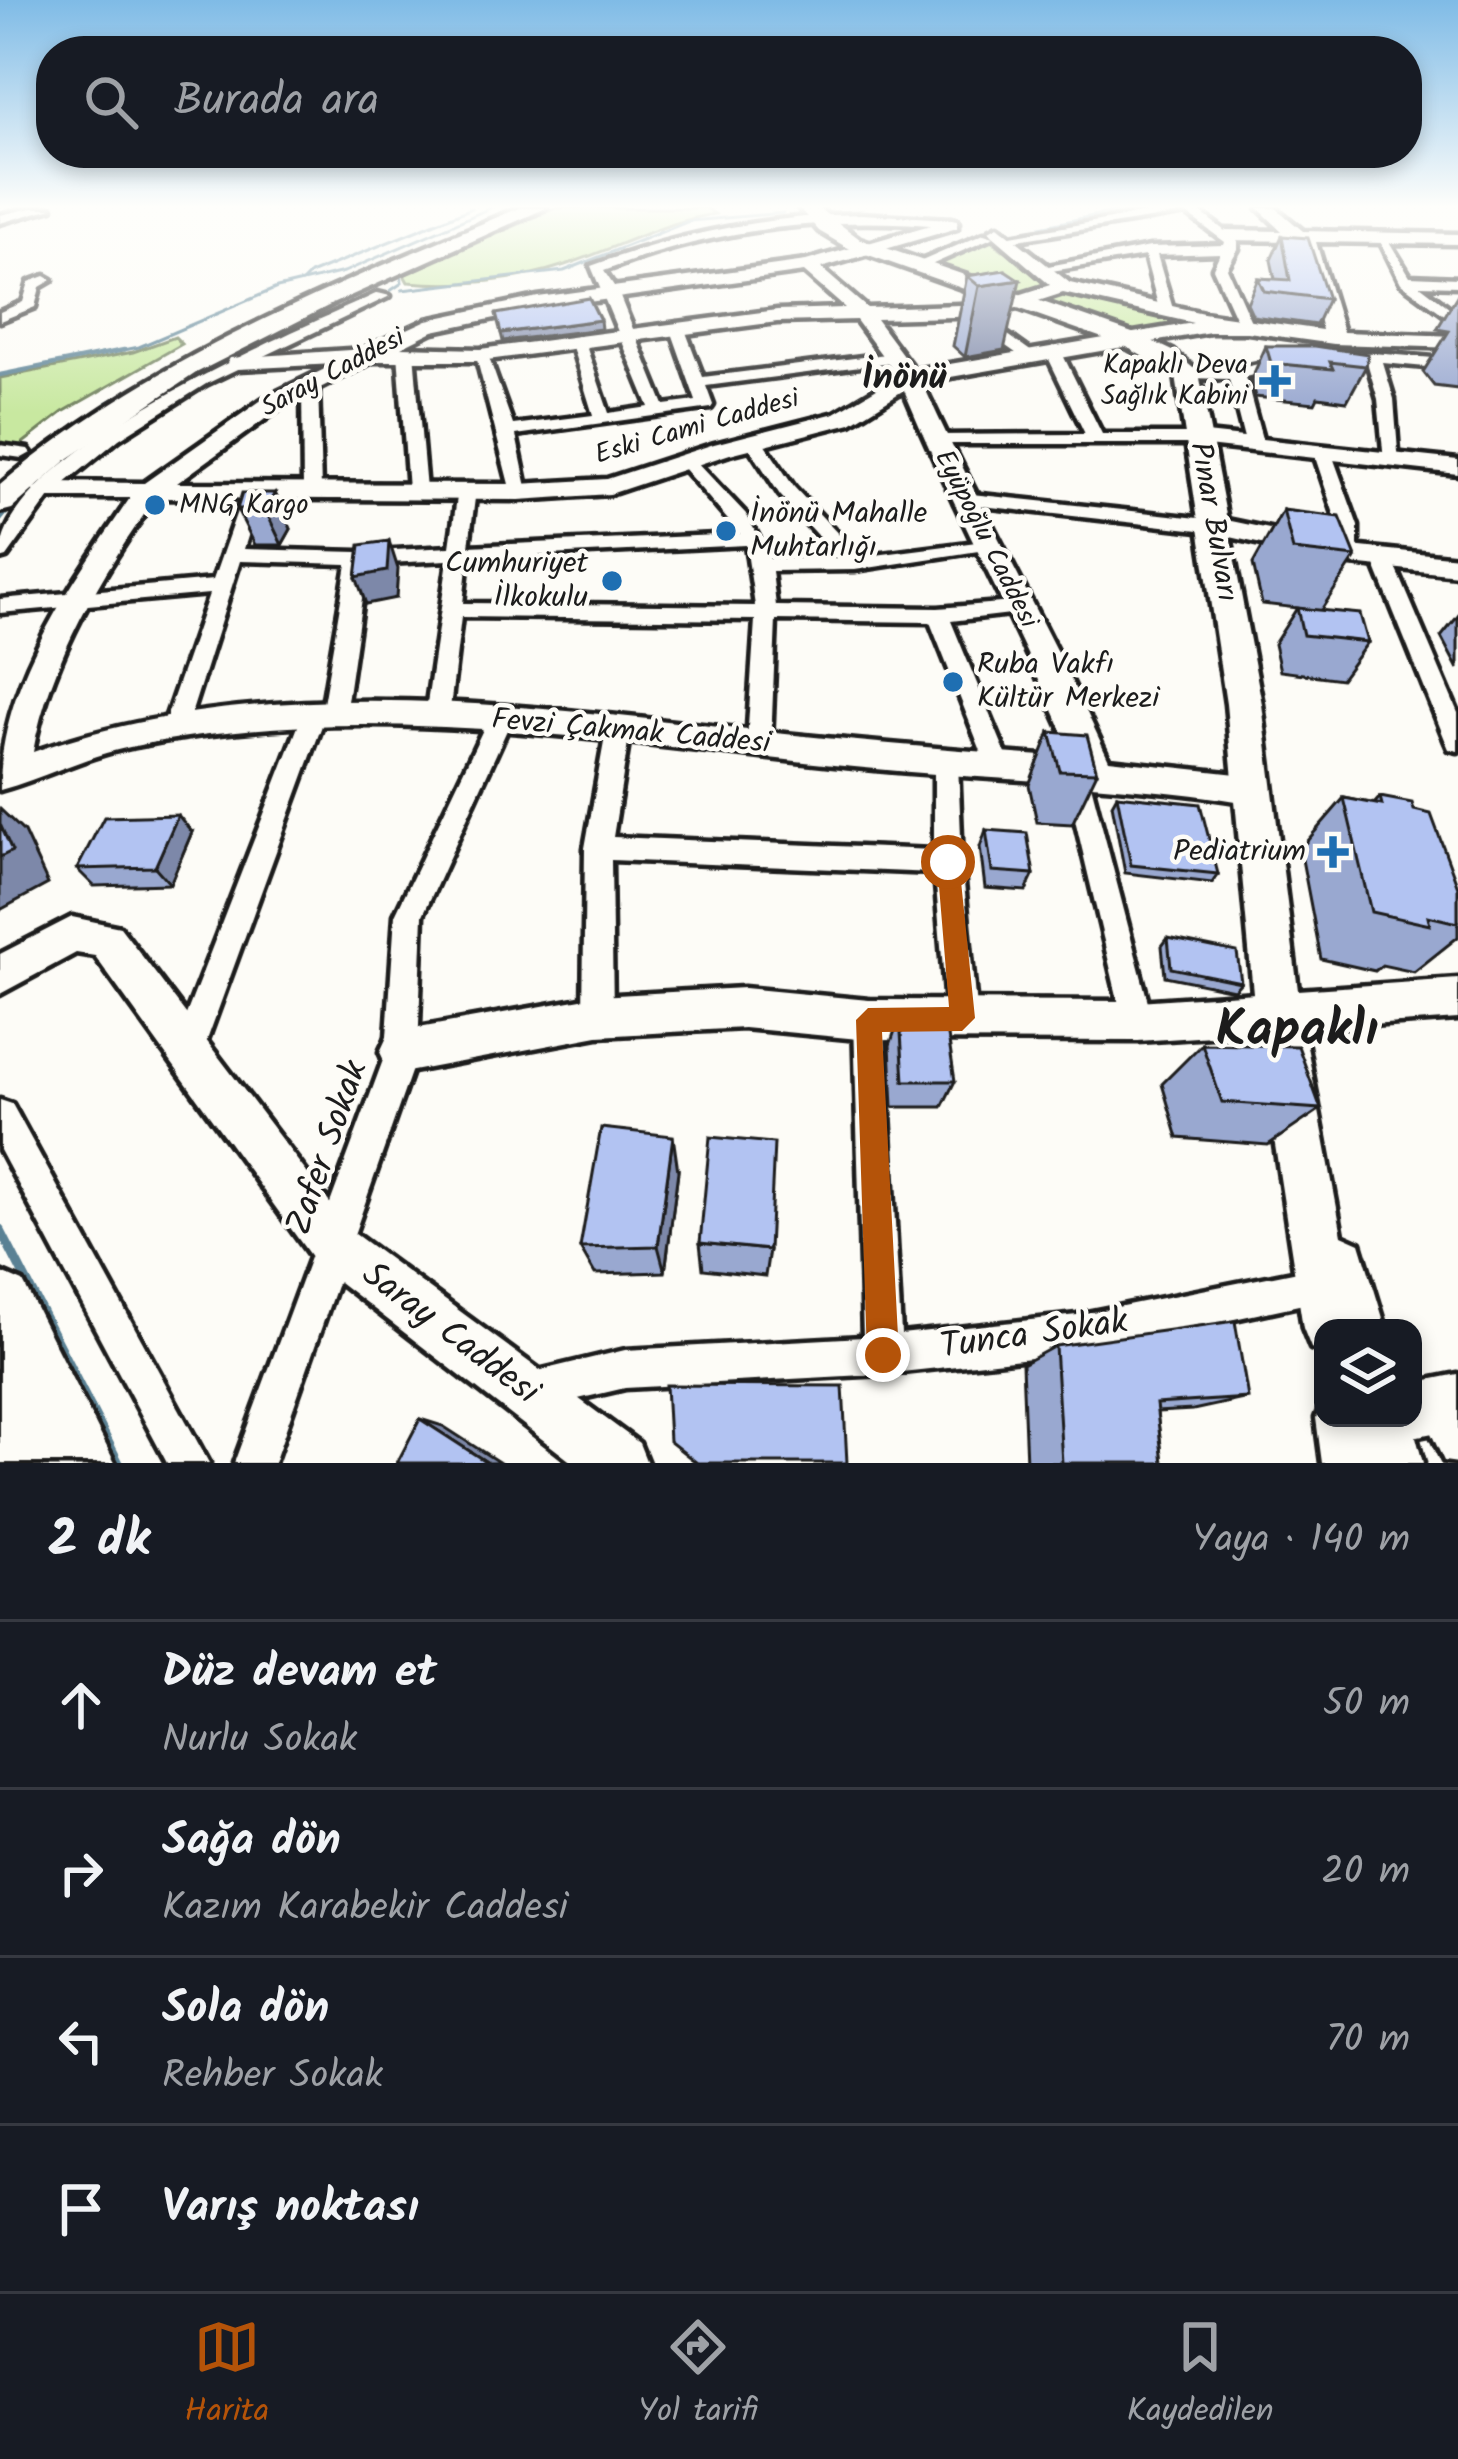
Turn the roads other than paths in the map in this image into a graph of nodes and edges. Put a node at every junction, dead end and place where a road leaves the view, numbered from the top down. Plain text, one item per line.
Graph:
1 (351, 276) edge
2 (381, 276) edge
3 (601, 276) edge
4 (730, 276) edge
5 (820, 276) edge
6 (946, 276) edge
7 (1050, 276) edge
8 (1157, 276) edge
9 (1224, 276) edge
10 (1319, 276) edge
11 (1404, 276) edge
12 (45, 280) dead end
13 (1406, 280) junction
14 (1458, 283) edge
15 (1063, 286) junction
16 (611, 292) junction
17 (382, 296) dead end
18 (1019, 302) junction
19 (1166, 309) junction
20 (964, 310) junction
21 (860, 311) junction
22 (0, 317) edge
23 (1458, 321) edge
24 (1246, 326) junction
25 (677, 327) junction
26 (627, 333) junction
27 (1334, 338) junction
28 (577, 340) junction
29 (1133, 341) junction
30 (1458, 342) edge
31 (1053, 351) junction
32 (406, 352) junction
33 (480, 355) junction
34 (1028, 355) junction
35 (363, 356) junction
36 (1375, 358) junction
37 (238, 363) junction
38 (1458, 365) edge
39 (902, 368) junction
40 (1187, 374) junction
41 (1236, 374) junction
42 (697, 382) junction
43 (310, 383) junction
44 (658, 410) junction
45 (601, 415) junction
46 (507, 430) junction
47 (1095, 437) junction
48 (1197, 439) junction
49 (937, 440) junction
50 (754, 441) junction
51 (1255, 446) junction
52 (11, 452) edge
53 (1323, 454) junction
54 (686, 461) junction
55 (1393, 461) junction
56 (1458, 467) edge
57 (0, 471) edge
58 (45, 490) junction
59 (312, 490) junction
60 (417, 490) junction
61 (467, 490) junction
62 (253, 492) junction
63 (520, 492) junction
64 (146, 494) junction
65 (962, 499) junction
66 (0, 502) edge
67 (1217, 526) junction
68 (753, 539) junction
69 (986, 544) junction
70 (0, 554) edge
71 (459, 554) junction
72 (233, 555) junction
73 (1351, 555) junction
74 (358, 558) junction
75 (1382, 558) junction
76 (855, 564) junction
77 (760, 565) junction
78 (1458, 566) edge
79 (223, 586) junction
80 (77, 599) junction
81 (0, 606) edge
82 (1019, 606) junction
83 (452, 610) junction
84 (765, 614) junction
85 (938, 614) junction
86 (1449, 698) edge
87 (324, 715) junction
88 (436, 717) junction
89 (499, 721) junction
90 (175, 727) junction
91 (618, 731) junction
92 (759, 742) junction
93 (1458, 742) edge
94 (946, 764) junction
95 (999, 766) junction
96 (1086, 771) junction
97 (6, 774) edge
98 (1255, 790) junction
99 (598, 848) junction
100 (948, 862) junction
101 (0, 975) edge
102 (1458, 999) edge
103 (1278, 1014) junction
104 (598, 1016) junction
105 (962, 1018) junction
106 (868, 1020) junction
107 (1138, 1021) junction
108 (188, 1051) junction
109 (402, 1052) junction
110 (0, 1116) edge
111 (334, 1248) junction
112 (0, 1304) edge
113 (1327, 1306) edge
114 (1356, 1319) edge
115 (883, 1355) junction
116 (527, 1390) junction
117 (0, 1401) edge
118 (1347, 1427) edge
119 (1383, 1427) edge
120 (29, 1463) edge
121 (80, 1463) edge
122 (189, 1463) edge
123 (254, 1463) edge
124 (619, 1463) edge
125 (1353, 1463) edge
126 (1392, 1463) edge

1 - 52 highway
2 - 66 highway
3 - 16 street
4 - 16 street, Saray Caddesi
5 - 21 street, Eyüpoğlu Caddesi
6 - 18 main road
7 - 15 street
8 - 19 street
9 - 24 street
10 - 27 street
11 - 13 street
12 - 22 street
13 - 14 street
13 - 23 street
15 - 18 street
15 - 19 street
16 - 26 street
16 - 35 street, Saray Caddesi
17 - 37 street
18 - 20 street
18 - 29 main road
19 - 24 street
20 - 21 street
20 - 34 street
21 - 25 street
21 - 39 street, Eyüpoğlu Caddesi
24 - 27 street
24 - 29 street, Eski Cami Caddesi
25 - 26 street
25 - 42 street
26 - 28 street
26 - 44 street
27 - 30 street
28 - 33 street
28 - 45 street
29 - 31 street, Eski Cami Caddesi
29 - 40 main road
31 - 34 street, Eski Cami Caddesi
31 - 47 street
32 - 33 street
32 - 35 street
32 - 60 street
33 - 46 street
34 - 39 street, Eski Cami Caddesi
35 - 37 street
35 - 43 street, Saray Caddesi
36 - 38 street
36 - 41 street
36 - 55 street
37 - 58 street
39 - 42 street
39 - 49 street, Eyüpoğlu Caddesi
39 - 50 street, Eski Cami Caddesi
40 - 41 street
40 - 48 main road, Pınar Bulvarı
41 - 51 street
42 - 44 street
43 - 59 street
43 - 64 street, Saray Caddesi
44 - 45 street
45 - 46 street
46 - 63 street
47 - 48 street
47 - 49 street
48 - 51 street
48 - 67 main road, Pınar Bulvarı
49 - 65 street, Eyüpoğlu Caddesi
50 - 54 street, Eski Cami Caddesi
50 - 76 street
51 - 53 street
52 - 57 highway
53 - 55 street
53 - 73 street
54 - 63 street, Eski Cami Caddesi
54 - 68 street
55 - 56 street
58 - 64 street, Eski Cami Caddesi
58 - 70 street
59 - 60 street, Eski Cami Caddesi
59 - 62 street, Eski Cami Caddesi
60 - 61 street, Eski Cami Caddesi
61 - 63 street, Eski Cami Caddesi
61 - 71 street
62 - 64 street, Eski Cami Caddesi
62 - 72 street
64 - 80 street, Saray Caddesi
65 - 67 street
65 - 69 street, Eyüpoğlu Caddesi
67 - 73 street
67 - 98 main road, Pınar Bulvarı
68 - 71 street
68 - 77 street
69 - 76 street
69 - 82 street, Eyüpoğlu Caddesi
71 - 74 street
71 - 83 street
72 - 74 street
72 - 79 street
73 - 75 street
74 - 87 street
75 - 78 street
75 - 86 street
76 - 77 street
77 - 84 street
79 - 80 street
79 - 90 street
80 - 81 street
80 - 97 street, Saray Caddesi
82 - 85 street
82 - 96 street, Eyüpoğlu Caddesi
83 - 84 street
83 - 88 street
84 - 85 street
84 - 92 street
85 - 95 street
86 - 93 street
87 - 88 street, Fevzi Çakmak Caddesi
87 - 90 street, Fevzi Çakmak Caddesi
87 - 108 street
88 - 89 street, Fevzi Çakmak Caddesi
89 - 91 street, Fevzi Çakmak Caddesi
89 - 109 street, Zafer Sokak
90 - 97 street, Fevzi Çakmak Caddesi
91 - 92 street, Fevzi Çakmak Caddesi
91 - 99 street
92 - 94 street, Fevzi Çakmak Caddesi
94 - 95 street, Fevzi Çakmak Caddesi
94 - 100 street
95 - 96 street, Fevzi Çakmak Caddesi
96 - 98 street, Fevzi Çakmak Caddesi
96 - 107 street
98 - 103 main road, Pınar Bulvarı
99 - 100 street
99 - 104 street
100 - 105 street
101 - 108 street, Saray Caddesi
102 - 103 street
103 - 107 street
103 - 113 main road
103 - 114 main road
104 - 106 street
104 - 109 street
105 - 106 street
105 - 107 street
106 - 115 street
108 - 111 street, Saray Caddesi
109 - 111 street, Zafer Sokak
110 - 122 street
111 - 116 street, Saray Caddesi
111 - 123 street, Zafer Sokak
112 - 121 highway
113 - 115 street, Tunca Sokak
115 - 116 street, Tunca Sokak
116 - 124 street, Saray Caddesi
117 - 120 highway
118 - 125 main road
119 - 126 main road

